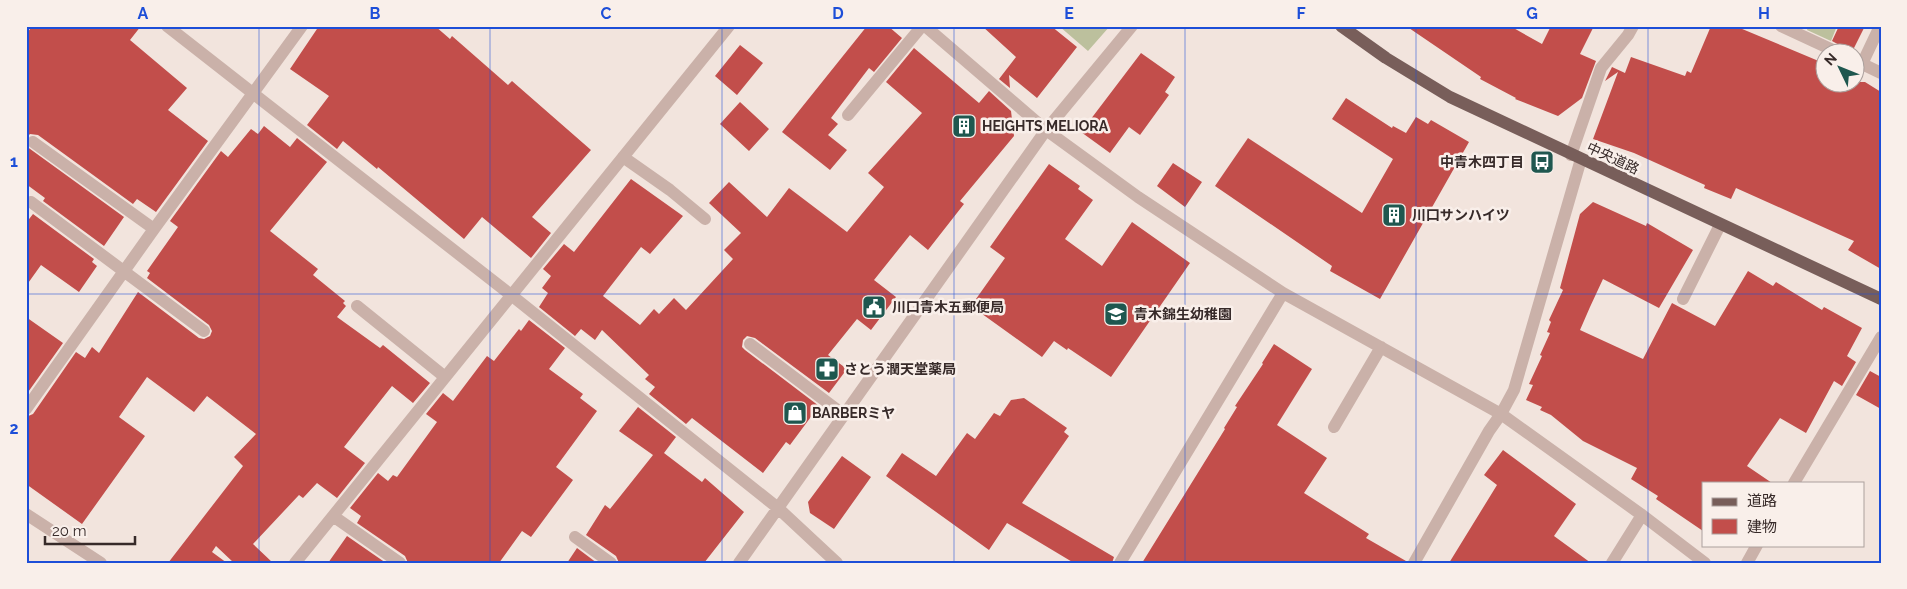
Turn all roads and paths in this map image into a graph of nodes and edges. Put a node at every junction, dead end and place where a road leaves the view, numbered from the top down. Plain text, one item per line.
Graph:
1 (167, 26) edge
2 (302, 26) edge
3 (729, 26) edge
4 (923, 26) edge
5 (1132, 26) edge
6 (1341, 26) edge
7 (1632, 26) edge
8 (1780, 26) edge
9 (1880, 26) edge
10 (1815, 42) edge
11 (1864, 52) edge
12 (1864, 65) edge
13 (1881, 73) edge
14 (255, 94) junction
15 (848, 115) dead end
16 (1046, 130) junction
17 (33, 142) dead end
18 (623, 157) junction
19 (1576, 157) junction
20 (31, 202) dead end
21 (705, 219) dead end
22 (1720, 225) junction
23 (154, 229) junction
24 (124, 271) junction
25 (1283, 294) junction
26 (512, 295) junction
27 (1682, 299) dead end
28 (1881, 299) edge
29 (357, 306) dead end
30 (204, 331) dead end
31 (1881, 337) edge
32 (750, 344) dead end
33 (1381, 348) junction
34 (446, 376) junction
35 (26, 409) edge
36 (1502, 414) junction
37 (844, 416) junction
38 (1334, 427) dead end
39 (1795, 482) edge
40 (778, 508) junction
41 (26, 514) edge
42 (1642, 515) junction
43 (333, 516) junction
44 (575, 537) dead end
45 (1756, 546) edge
46 (101, 563) edge
47 (295, 563) edge
48 (400, 563) edge
49 (611, 563) edge
50 (739, 563) edge
51 (837, 563) edge
52 (1120, 563) edge
53 (1414, 563) edge
54 (1612, 563) edge
55 (1705, 563) edge
56 (1746, 563) edge

1 - 14 street
2 - 14 street
3 - 18 street
4 - 15 street
4 - 16 street
5 - 16 street
6 - 19 main road, 中央道路
7 - 19 street
8 - 10 street
9 - 11 street
12 - 13 street
14 - 23 street
14 - 26 street
16 - 25 street
16 - 37 street
17 - 23 street
18 - 21 street
18 - 26 street
19 - 22 main road, 中央道路
19 - 36 street
20 - 24 street
22 - 27 street
22 - 28 main road, 中央道路
23 - 24 street
24 - 30 street
24 - 35 street
25 - 33 street
25 - 52 street
26 - 34 street
26 - 40 street
29 - 34 street
31 - 39 street
32 - 37 street
33 - 36 street
33 - 38 street
34 - 43 street
36 - 42 street
36 - 53 street
37 - 40 street
40 - 50 street
40 - 51 street
41 - 46 street
42 - 54 street
42 - 55 street
43 - 47 street
43 - 48 street
44 - 49 street
45 - 56 street

